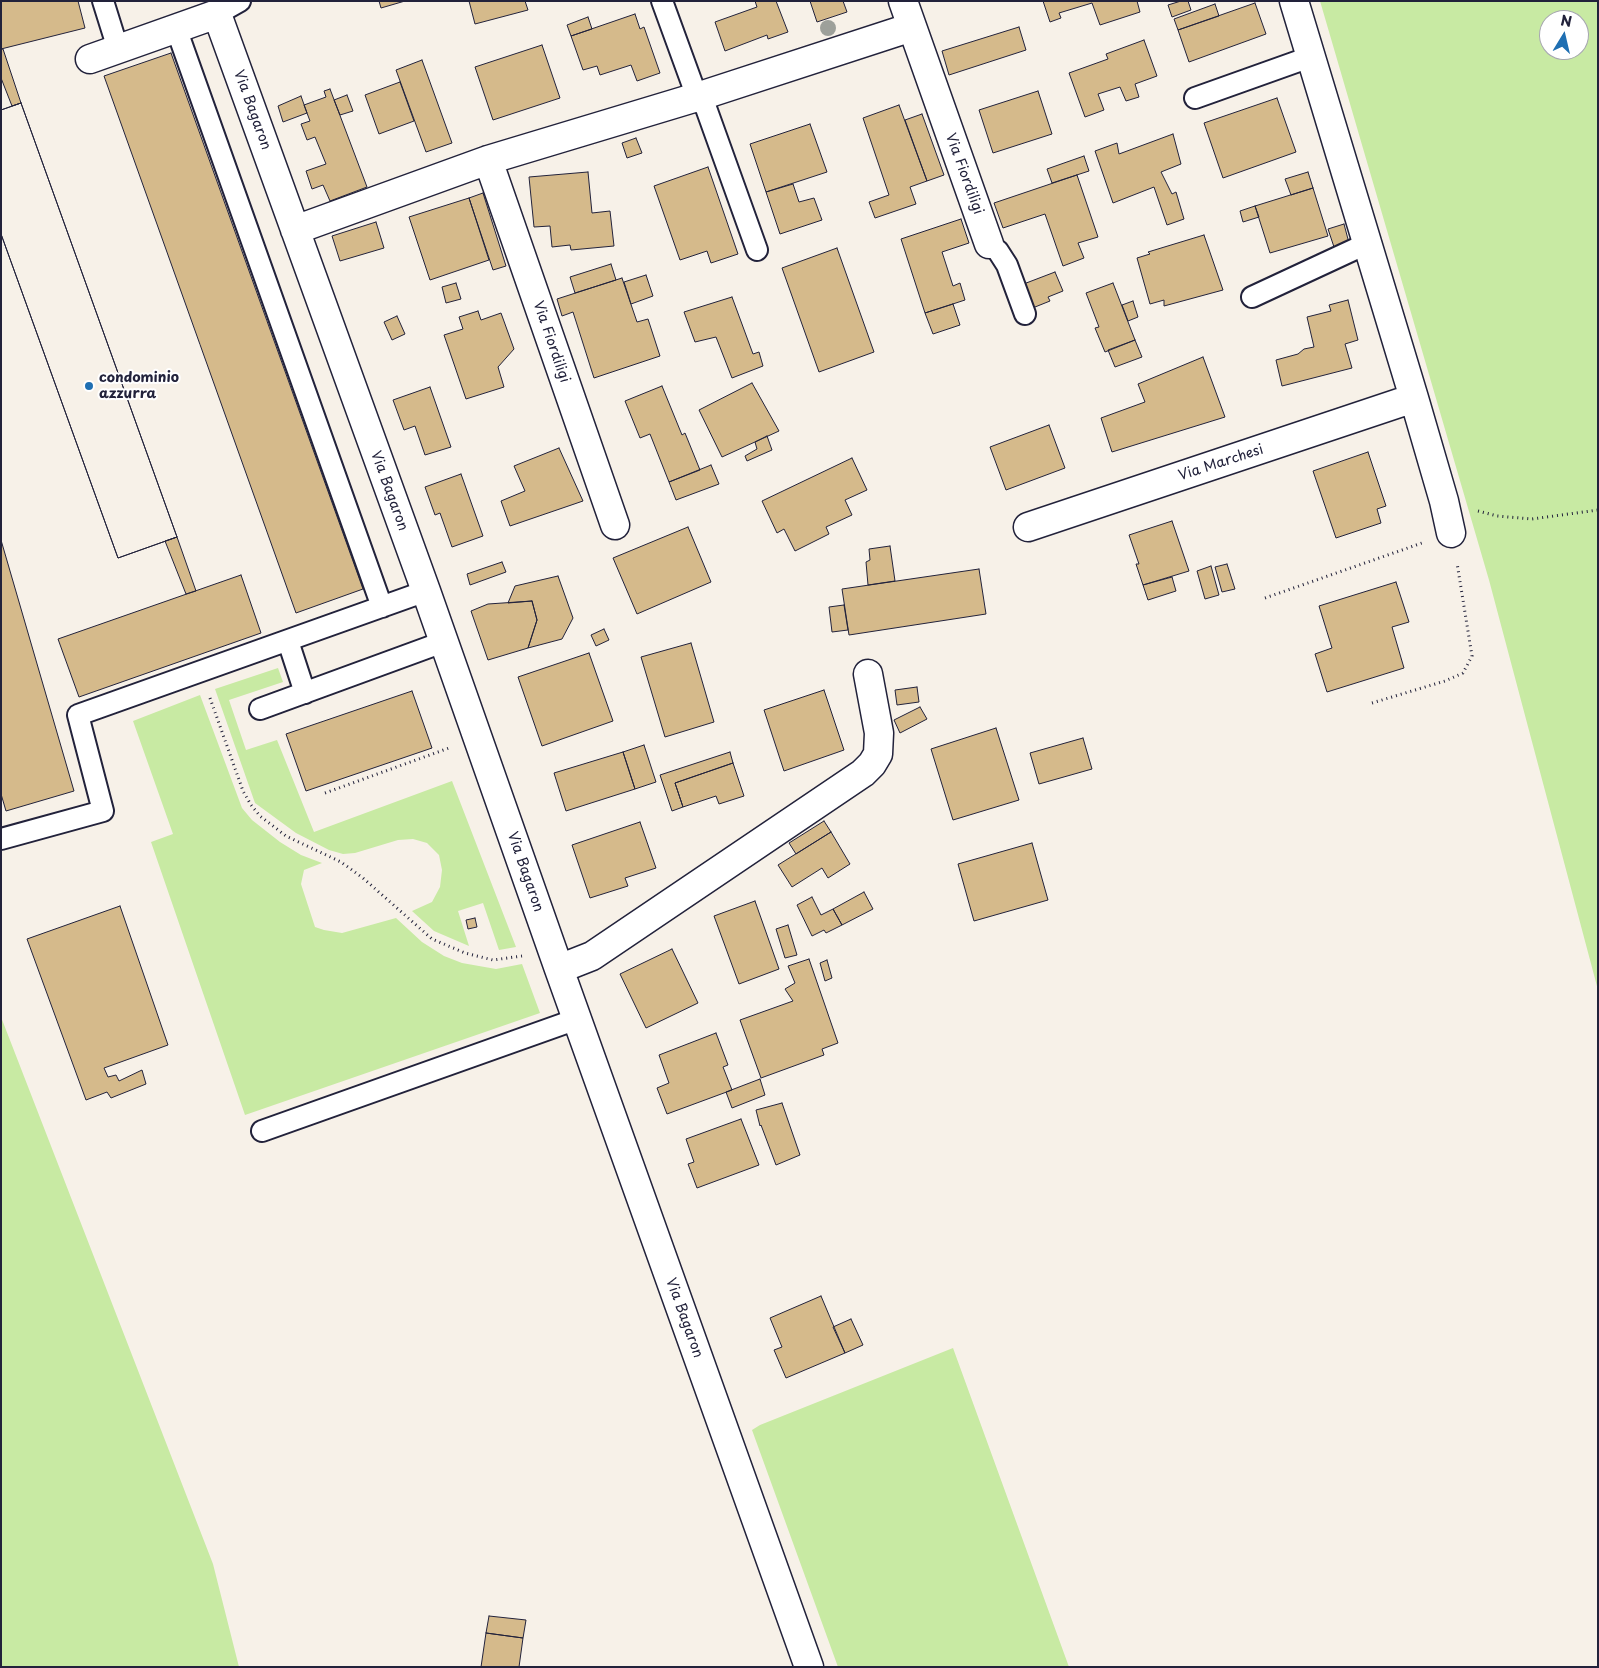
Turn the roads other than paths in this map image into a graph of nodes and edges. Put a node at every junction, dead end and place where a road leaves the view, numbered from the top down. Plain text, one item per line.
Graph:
1 (103, 1) edge
2 (662, 1) edge
3 (903, 1) edge
4 (1294, 1) edge
5 (224, 5) edge
6 (912, 27) junction
7 (176, 28) junction
8 (118, 49) junction
9 (1310, 56) junction
10 (90, 60) dead end
11 (697, 97) junction
12 (1195, 98) dead end
13 (488, 160) junction
14 (295, 230) junction
15 (989, 244) joint
16 (1366, 244) junction
17 (758, 250) dead end
18 (1252, 297) dead end
19 (1025, 314) dead end
20 (1414, 398) junction
21 (615, 525) dead end
22 (1028, 527) dead end
23 (1451, 532) road end
24 (426, 592) junction
25 (382, 607) junction
26 (288, 641) junction
27 (443, 642) junction
28 (868, 674) dead end
29 (305, 693) junction
30 (260, 710) dead end
31 (1, 839) edge
32 (559, 969) junction
33 (577, 1020) junction
34 (262, 1131) dead end
35 (809, 1667) edge

1 - 8 lane
2 - 11 lane
3 - 6 street, Via Fiordiligi
4 - 9 street
5 - 7 street, Via Bagaron
5 - 14 street, Via Bagaron
6 - 11 street
6 - 15 street, Via Fiordiligi
7 - 8 street, Via Bagaron
7 - 25 lane
8 - 10 street, Via Bagaron
9 - 12 lane
9 - 16 street
11 - 13 street
11 - 17 lane
13 - 14 street
13 - 21 street, Via Fiordiligi
14 - 24 street, Via Bagaron
15 - 19 lane, Via Fiordiligi
16 - 18 lane
16 - 20 street
20 - 22 street, Via Marchesi
20 - 23 street
24 - 25 lane
24 - 27 street, Via Bagaron
25 - 26 lane
26 - 29 lane
26 - 31 lane
27 - 29 lane
27 - 32 street, Via Bagaron
28 - 32 street
29 - 30 lane
32 - 33 street, Via Bagaron
33 - 34 lane
33 - 35 street, Via Bagaron

